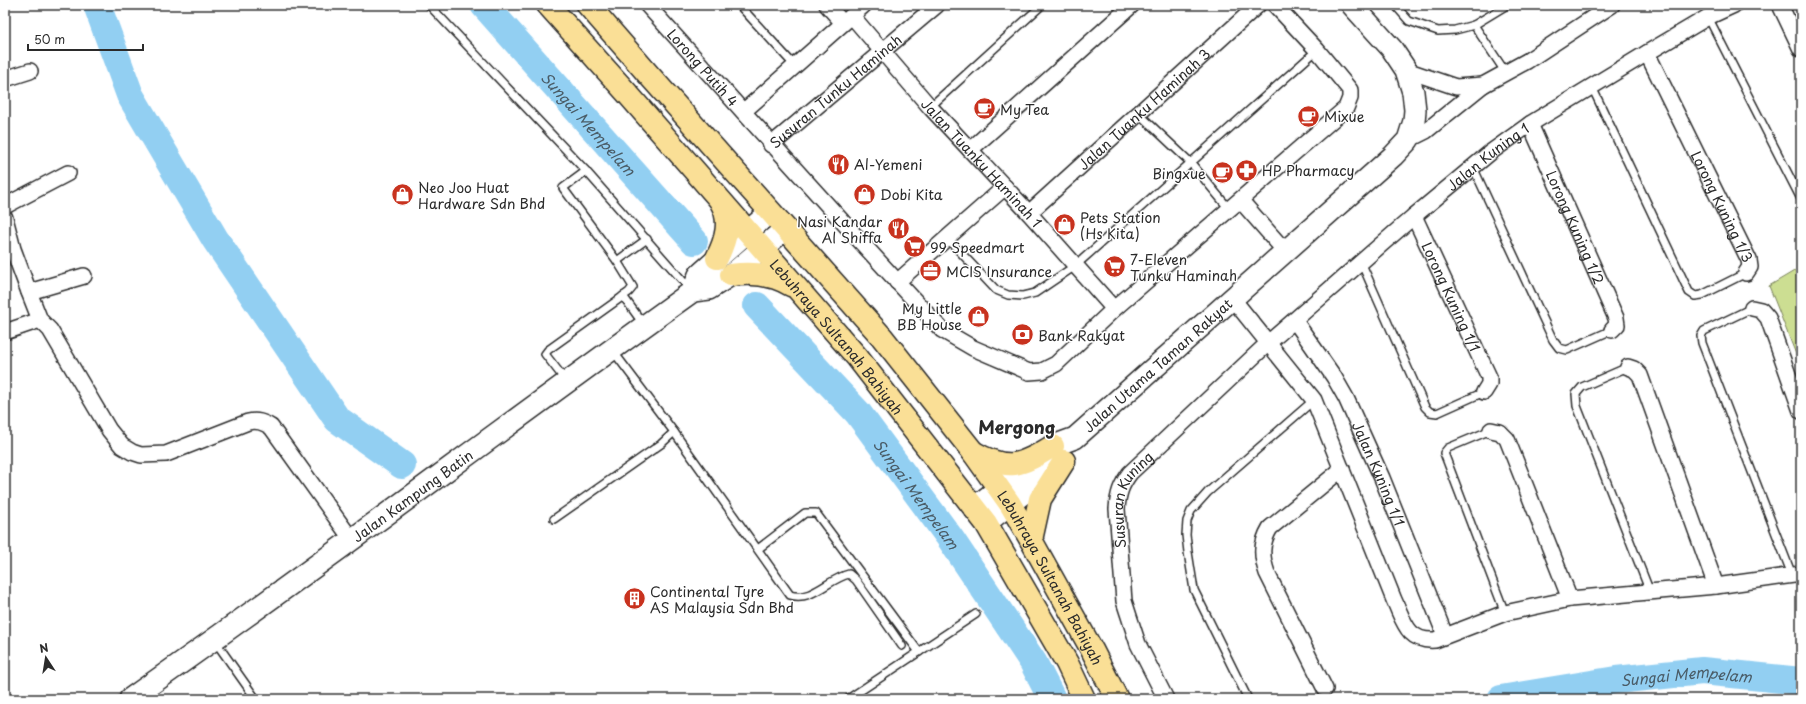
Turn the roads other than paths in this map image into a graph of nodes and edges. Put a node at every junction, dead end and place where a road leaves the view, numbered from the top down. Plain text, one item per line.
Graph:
1 (429, 5) edge
2 (548, 5) edge
3 (588, 5) edge
4 (647, 5) edge
5 (739, 5) edge
6 (827, 5) edge
7 (864, 5) edge
8 (937, 5) edge
9 (1042, 5) edge
10 (1132, 5) edge
11 (1258, 5) edge
12 (1275, 5) edge
13 (1352, 5) edge
14 (1395, 5) edge
15 (1507, 5) edge
16 (1612, 5) edge
17 (1734, 5) edge
18 (1780, 5) edge
19 (1708, 17) junction
20 (847, 20) junction
21 (1474, 24) junction
22 (1801, 49) edge
23 (1317, 50) junction
24 (882, 52) junction
25 (1647, 53) junction
26 (795, 66) junction
27 (1406, 70) junction
28 (30, 71) dead end
29 (1506, 73) junction
30 (5, 79) edge
31 (1483, 85) junction
32 (1592, 87) junction
33 (930, 107) junction
34 (744, 111) junction
35 (1138, 113) junction
36 (1530, 124) junction
37 (1408, 140) junction
38 (771, 144) junction
39 (970, 150) junction
40 (1191, 163) junction
41 (1473, 167) junction
42 (586, 171) junction
43 (68, 173) dead end
44 (1005, 187) junction
45 (718, 197) junction
46 (1801, 199) edge
47 (1235, 205) junction
48 (5, 206) edge
49 (770, 212) junction
50 (1029, 213) junction
51 (1414, 216) junction
52 (5, 218) edge
53 (785, 229) junction
54 (747, 231) junction
55 (947, 238) junction
56 (646, 239) junction
57 (762, 248) junction
58 (1284, 251) junction
59 (717, 258) junction
60 (617, 261) junction
61 (1361, 262) junction
62 (1075, 266) junction
63 (1746, 273) joint
64 (731, 275) junction
65 (84, 276) dead end
66 (897, 282) junction
67 (797, 289) junction
68 (693, 291) junction
69 (29, 292) junction
70 (623, 296) junction
71 (1232, 298) junction
72 (1752, 308) joint
73 (1114, 309) junction
74 (40, 320) junction
75 (1295, 321) junction
76 (645, 326) junction
77 (1612, 330) joint
78 (5, 332) edge
79 (1267, 344) junction
80 (612, 349) junction
81 (1628, 367) joint
82 (566, 382) junction
83 (1484, 392) joint
84 (1314, 400) junction
85 (1801, 411) edge
86 (1491, 430) joint
87 (674, 432) junction
88 (973, 452) junction
89 (1059, 454) junction
90 (1342, 469) junction
91 (1004, 497) junction
92 (980, 515) junction
93 (554, 519) dead end
94 (352, 540) junction
95 (1031, 540) junction
96 (758, 549) junction
97 (1796, 575) edge
98 (1716, 586) junction
99 (1650, 592) junction
100 (1570, 599) junction
101 (1505, 613) junction
102 (976, 614) dead end
103 (1446, 635) junction
104 (214, 640) junction
105 (902, 646) dead end
106 (919, 652) junction
107 (1325, 689) dead end
108 (130, 699) edge
109 (256, 699) edge
110 (848, 699) edge
111 (1084, 699) edge
112 (1117, 699) edge
113 (1166, 699) edge
114 (1248, 699) edge

1 - 42 lane
2 - 45 main road, Lebuhraya Sultanah Bahiyah
3 - 49 main road, Lebuhraya Sultanah Bahiyah
4 - 34 street, Lorong Putih 4
5 - 26 lane
6 - 20 street, Jalan Tuanku Haminah 1
7 - 20 street
8 - 24 street, Susuran Tunku Haminah
9 - 33 lane
10 - 39 street
11 - 35 street, Jalan Tuanku Haminah 3
12 - 23 street
13 - 27 street
14 - 21 lane
15 - 21 lane
16 - 29 street
17 - 19 street, Jalan Kuning 1
18 - 22 street
19 - 25 street, Jalan Kuning 1
19 - 46 lane
20 - 24 street, Jalan Tuanku Haminah 1
20 - 26 street
21 - 29 lane
23 - 40 lane
23 - 47 street
24 - 33 street, Jalan Tuanku Haminah 1
24 - 38 street, Susuran Tunku Haminah
25 - 32 street, Jalan Kuning 1
25 - 63 street, Lorong Kuning 1/3
26 - 34 street
27 - 31 street
27 - 37 street
28 - 30 street
29 - 31 street
31 - 37 street
32 - 36 street, Jalan Kuning 1
32 - 63 lane, Lorong Kuning 1/3
33 - 39 street, Jalan Tuanku Haminah 1
34 - 38 street, Lorong Putih 4
35 - 40 lane
35 - 50 street, Jalan Tuanku Haminah 3
36 - 41 street, Jalan Kuning 1
36 - 77 street, Lorong Kuning 1/2
37 - 58 street, Jalan Utama Taman Rakyat
38 - 66 street, Susuran Tunku Haminah
39 - 44 street, Jalan Tuanku Haminah 1
40 - 47 lane
40 - 62 lane
41 - 51 street, Jalan Kuning 1
41 - 77 lane
42 - 56 lane
42 - 60 lane
43 - 48 street
44 - 50 street, Jalan Tuanku Haminah 1
44 - 55 street
45 - 54 main road, Lebuhraya Sultanah Bahiyah
45 - 59 main road
47 - 58 street
47 - 73 street
49 - 53 main road, Lebuhraya Sultanah Bahiyah
49 - 54 street, Jalan Kampung Batin
50 - 62 street, Jalan Tuanku Haminah 1
51 - 61 street, Jalan Kuning 1
51 - 83 street, Lorong Kuning 1/1
52 - 69 street
53 - 57 street, Jalan Kampung Batin
53 - 88 main road, Lebuhraya Sultanah Bahiyah
54 - 57 main road, Lebuhraya Sultanah Bahiyah
54 - 59 street, Jalan Kampung Batin
55 - 62 lane
55 - 66 street
56 - 60 lane
56 - 68 lane
57 - 64 street, Jalan Kampung Batin
57 - 67 main road, Lebuhraya Sultanah Bahiyah
58 - 71 street, Jalan Utama Taman Rakyat
59 - 68 street, Jalan Kampung Batin
60 - 70 lane
61 - 75 street, Jalan Kuning 1
61 - 83 lane
62 - 73 street, Jalan Tuanku Haminah 1
64 - 67 main road
64 - 68 street, Jalan Kampung Batin
65 - 69 street
66 - 73 street, Susuran Tunku Haminah
67 - 92 main road, Lebuhraya Sultanah Bahiyah
68 - 76 street, Jalan Kampung Batin
69 - 74 street
70 - 76 lane
70 - 82 lane
71 - 79 street
71 - 89 street, Jalan Utama Taman Rakyat
72 - 85 street
72 - 97 lane
74 - 78 street
74 - 94 street
75 - 79 street, Jalan Kuning 1
75 - 103 street, Jalan Kuning 1/1
76 - 80 street, Jalan Kampung Batin
79 - 84 street
79 - 113 street, Susuran Kuning
80 - 82 street, Jalan Kampung Batin
80 - 87 lane
81 - 98 street
81 - 99 lane
82 - 94 street, Jalan Kampung Batin
84 - 90 street
84 - 114 lane
86 - 100 street
86 - 101 lane
87 - 93 lane
87 - 96 lane
88 - 89 main road
88 - 91 main road, Lebuhraya Sultanah Bahiyah
89 - 91 street, Jalan Utama Taman Rakyat
89 - 95 main road
90 - 103 street
90 - 107 street
91 - 92 street, Jalan Utama Taman Rakyat
91 - 95 main road, Lebuhraya Sultanah Bahiyah
92 - 111 main road, Lebuhraya Sultanah Bahiyah
94 - 104 street, Jalan Kampung Batin
95 - 112 main road, Lebuhraya Sultanah Bahiyah
96 - 105 lane
96 - 106 lane
97 - 98 street
98 - 99 street
99 - 100 street
100 - 101 street
101 - 103 street
102 - 106 lane
104 - 108 street, Jalan Kampung Batin
104 - 109 lane
106 - 110 lane

